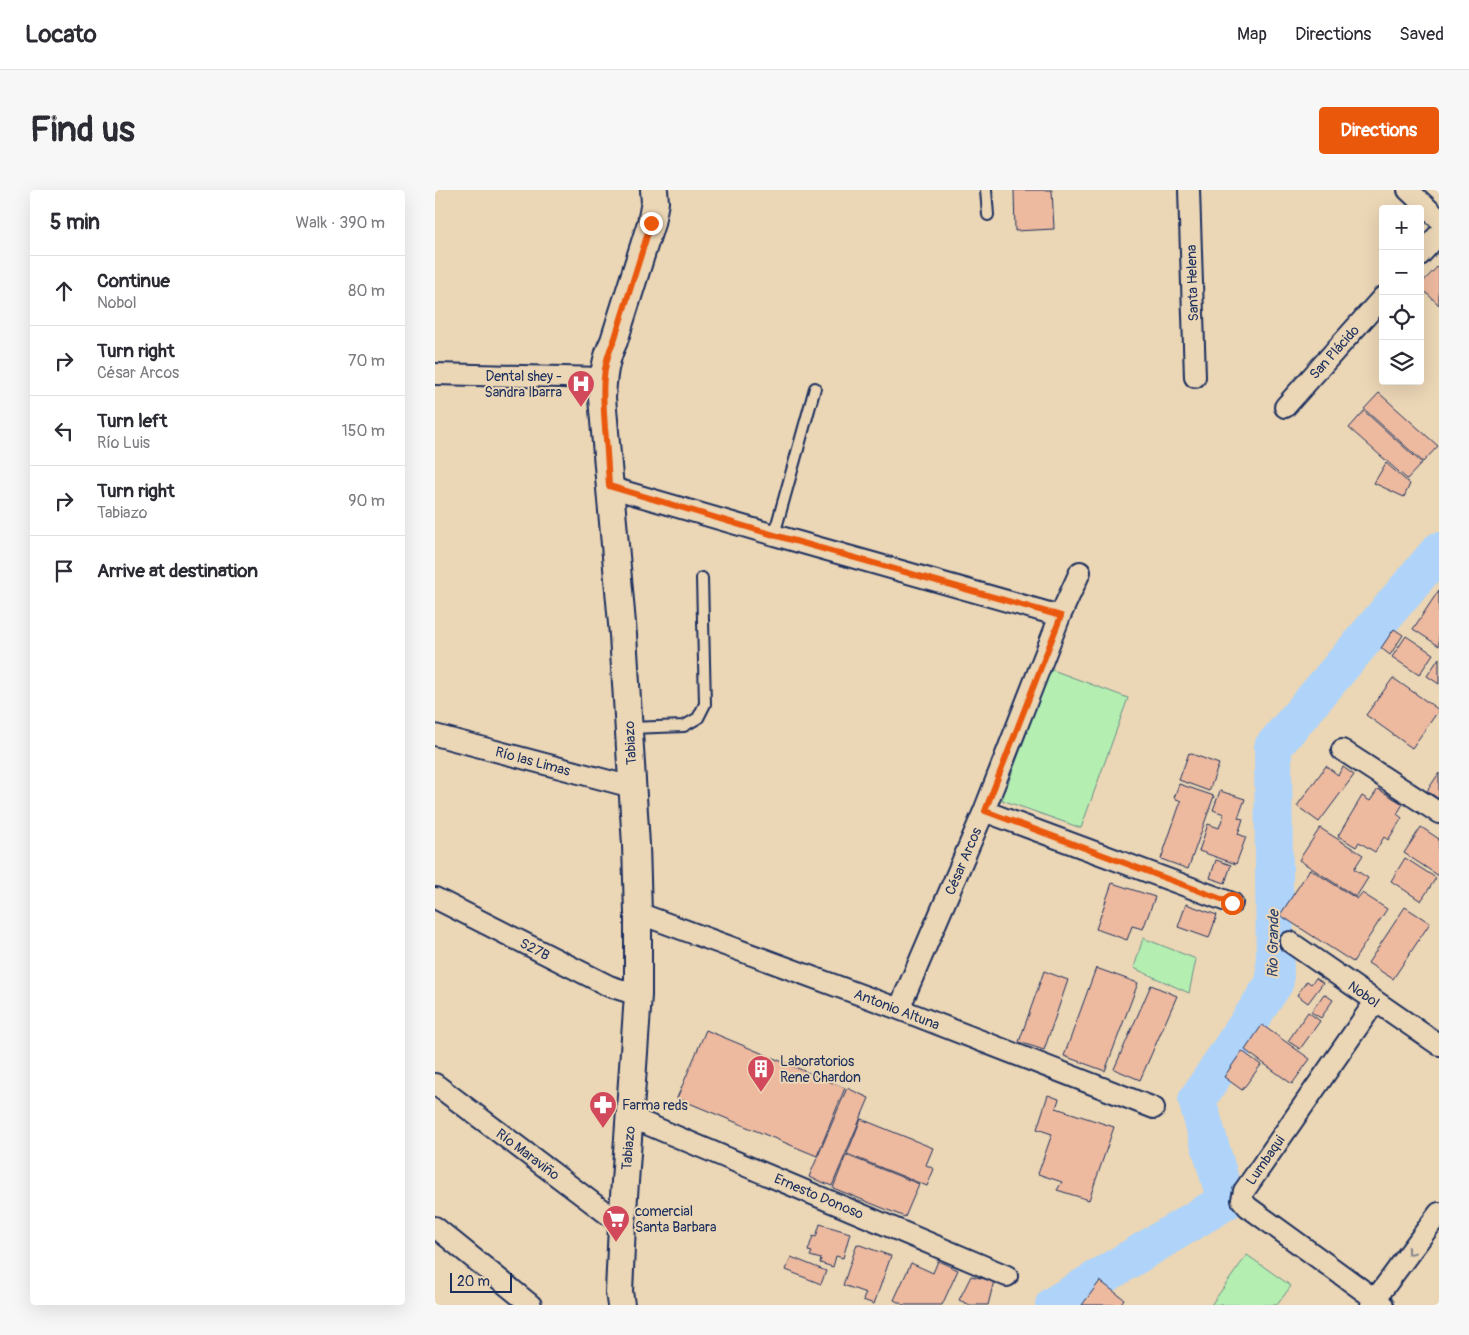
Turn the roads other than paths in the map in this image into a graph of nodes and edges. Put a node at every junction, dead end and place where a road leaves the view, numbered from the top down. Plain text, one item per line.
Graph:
1 (654, 190) edge
2 (987, 190) edge
3 (1189, 190) edge
4 (1408, 190) edge
5 (988, 215) dead end
6 (1439, 219) edge
7 (1439, 234) edge
8 (1424, 251) edge
9 (1379, 301) edge
10 (435, 374) edge
11 (1195, 377) dead end
12 (603, 378) junction
13 (815, 388) dead end
14 (1285, 406) dead end
15 (609, 486) junction
16 (774, 535) junction
17 (1080, 572) dead end
18 (702, 578) dead end
19 (1061, 616) junction
20 (629, 728) junction
21 (435, 735) edge
22 (1342, 750) dead end
23 (632, 788) junction
24 (985, 811) junction
25 (1439, 813) edge
26 (435, 898) edge
27 (1232, 903) dead end
28 (638, 913) junction
29 (1289, 942) dead end
30 (638, 995) junction
31 (1375, 1002) junction
32 (899, 1010) junction
33 (1439, 1045) edge
34 (435, 1084) edge
35 (1154, 1108) dead end
36 (630, 1117) junction
37 (1439, 1213) edge
38 (621, 1224) junction
39 (435, 1227) edge
40 (1007, 1276) dead end
41 (1376, 1303) edge
42 (531, 1305) edge
43 (621, 1305) edge

1 - 12 street, Tabiazo
2 - 5 lane
3 - 11 street, Santa Helena
4 - 6 street
7 - 8 street
9 - 14 street, San Plácido
10 - 12 street
12 - 15 street, Tabiazo
13 - 16 lane
15 - 16 street
15 - 20 street, Tabiazo
16 - 19 street
17 - 19 street, César Arcos
18 - 20 lane
19 - 24 street, César Arcos
20 - 23 street, Tabiazo
21 - 23 street, Río las Limas
22 - 25 street
23 - 28 street, Tabiazo
24 - 27 street
24 - 32 street, César Arcos
26 - 30 street, S27B
28 - 30 street, Tabiazo
28 - 32 street, Antonio Altuna
29 - 31 street, Nobol
30 - 36 street, Tabiazo
31 - 33 street, Nobol
31 - 41 street, Lumbaqui
32 - 35 street, Antonio Altuna
34 - 38 street, Río Maraviño
36 - 38 street, Tabiazo
36 - 40 street, Ernesto Donoso
37 -> 41 street
38 - 43 street, Tabiazo
39 - 42 street

